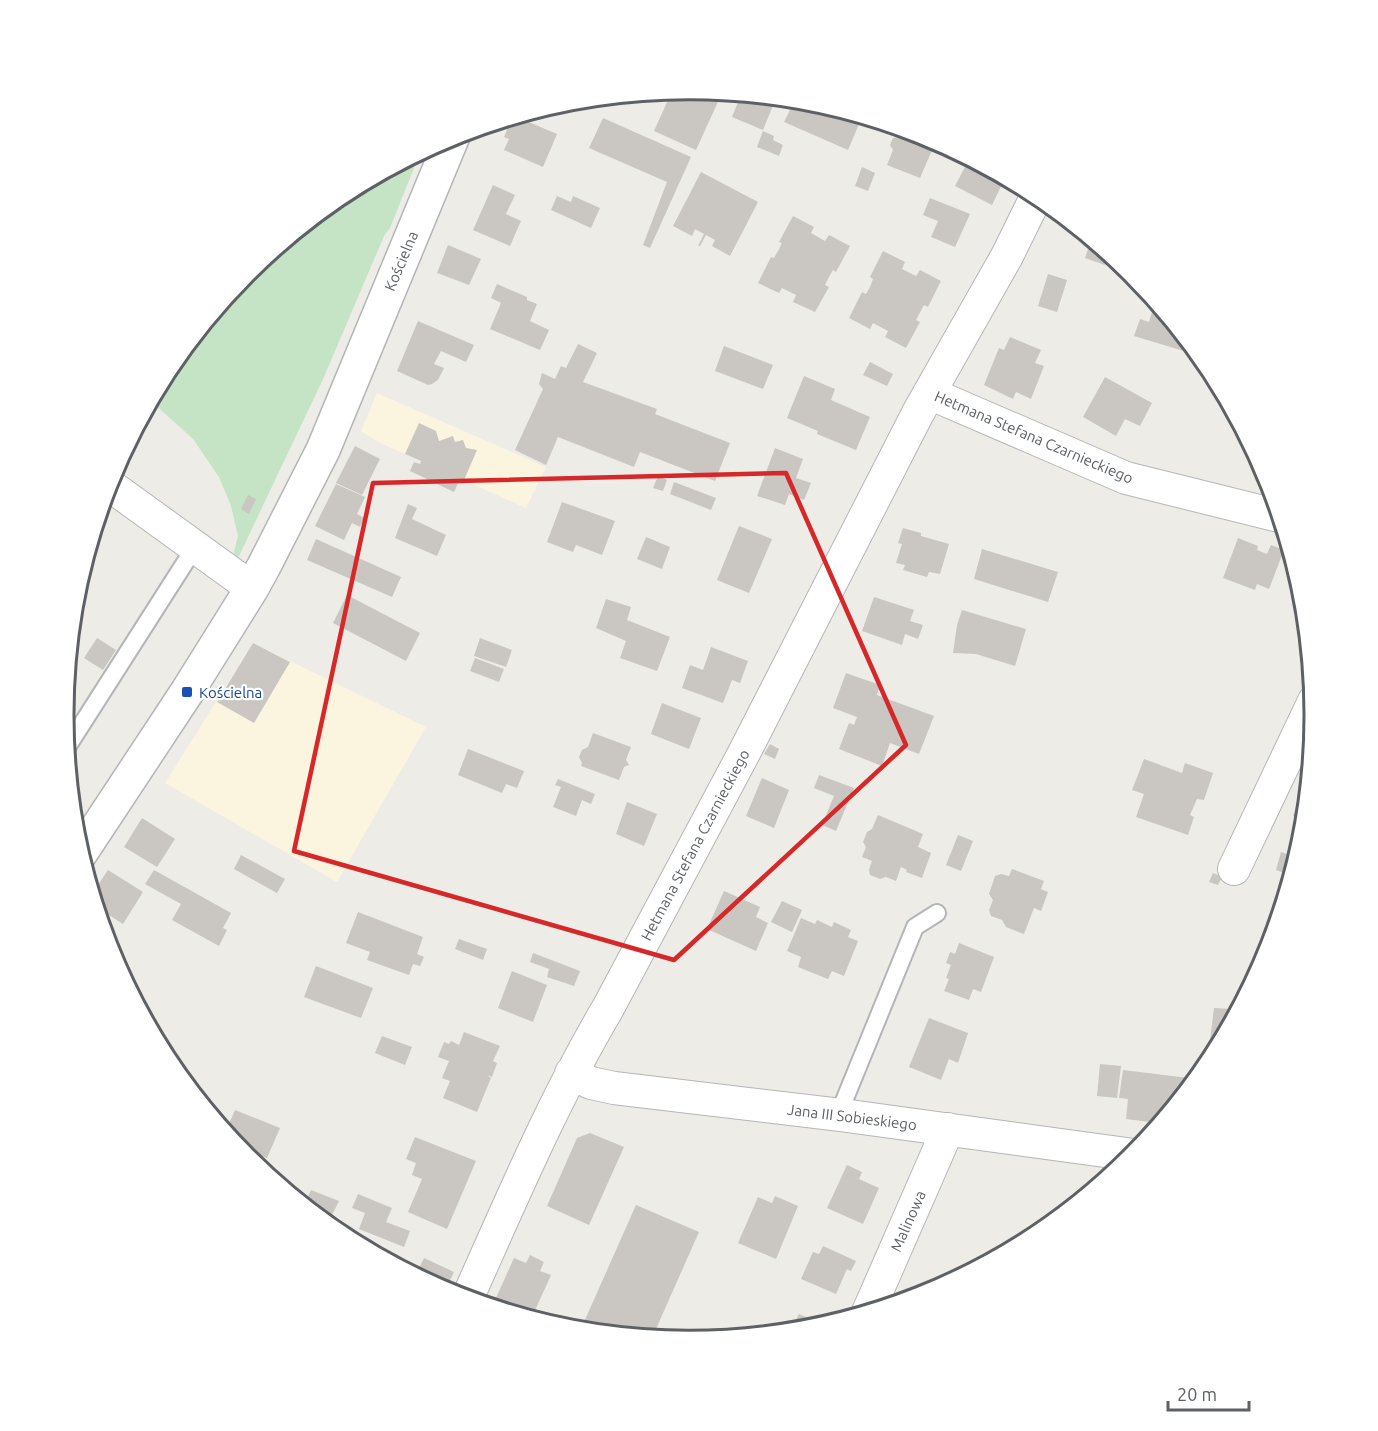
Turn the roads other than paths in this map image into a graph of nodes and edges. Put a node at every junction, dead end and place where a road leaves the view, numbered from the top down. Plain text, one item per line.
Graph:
1 (447, 149) edge
2 (1032, 205) edge
3 (929, 393) junction
4 (116, 490) edge
5 (1270, 514) edge
6 (195, 547) junction
7 (252, 588) junction
8 (1304, 722) edge
9 (75, 736) edge
10 (87, 844) edge
11 (1234, 869) dead end
12 (937, 913) dead end
13 (572, 1073) junction
14 (841, 1115) junction
15 (948, 1129) junction
16 (1122, 1153) edge
17 (471, 1291) edge
18 (872, 1303) edge

1 - 7 street, Kościelna
2 - 3 street, Hetmana Stefana Czarnieckiego
3 - 5 street, Hetmana Stefana Czarnieckiego
3 - 13 street, Hetmana Stefana Czarnieckiego
4 - 6 street
6 - 7 street
6 - 9 lane
7 - 10 street, Kościelna
8 - 11 street
12 - 14 lane
13 - 14 street, Jana III Sobieskiego
13 - 17 street, Hetmana Stefana Czarnieckiego
14 - 15 street, Jana III Sobieskiego
15 - 16 street, Jana III Sobieskiego
15 - 18 street, Malinowa

